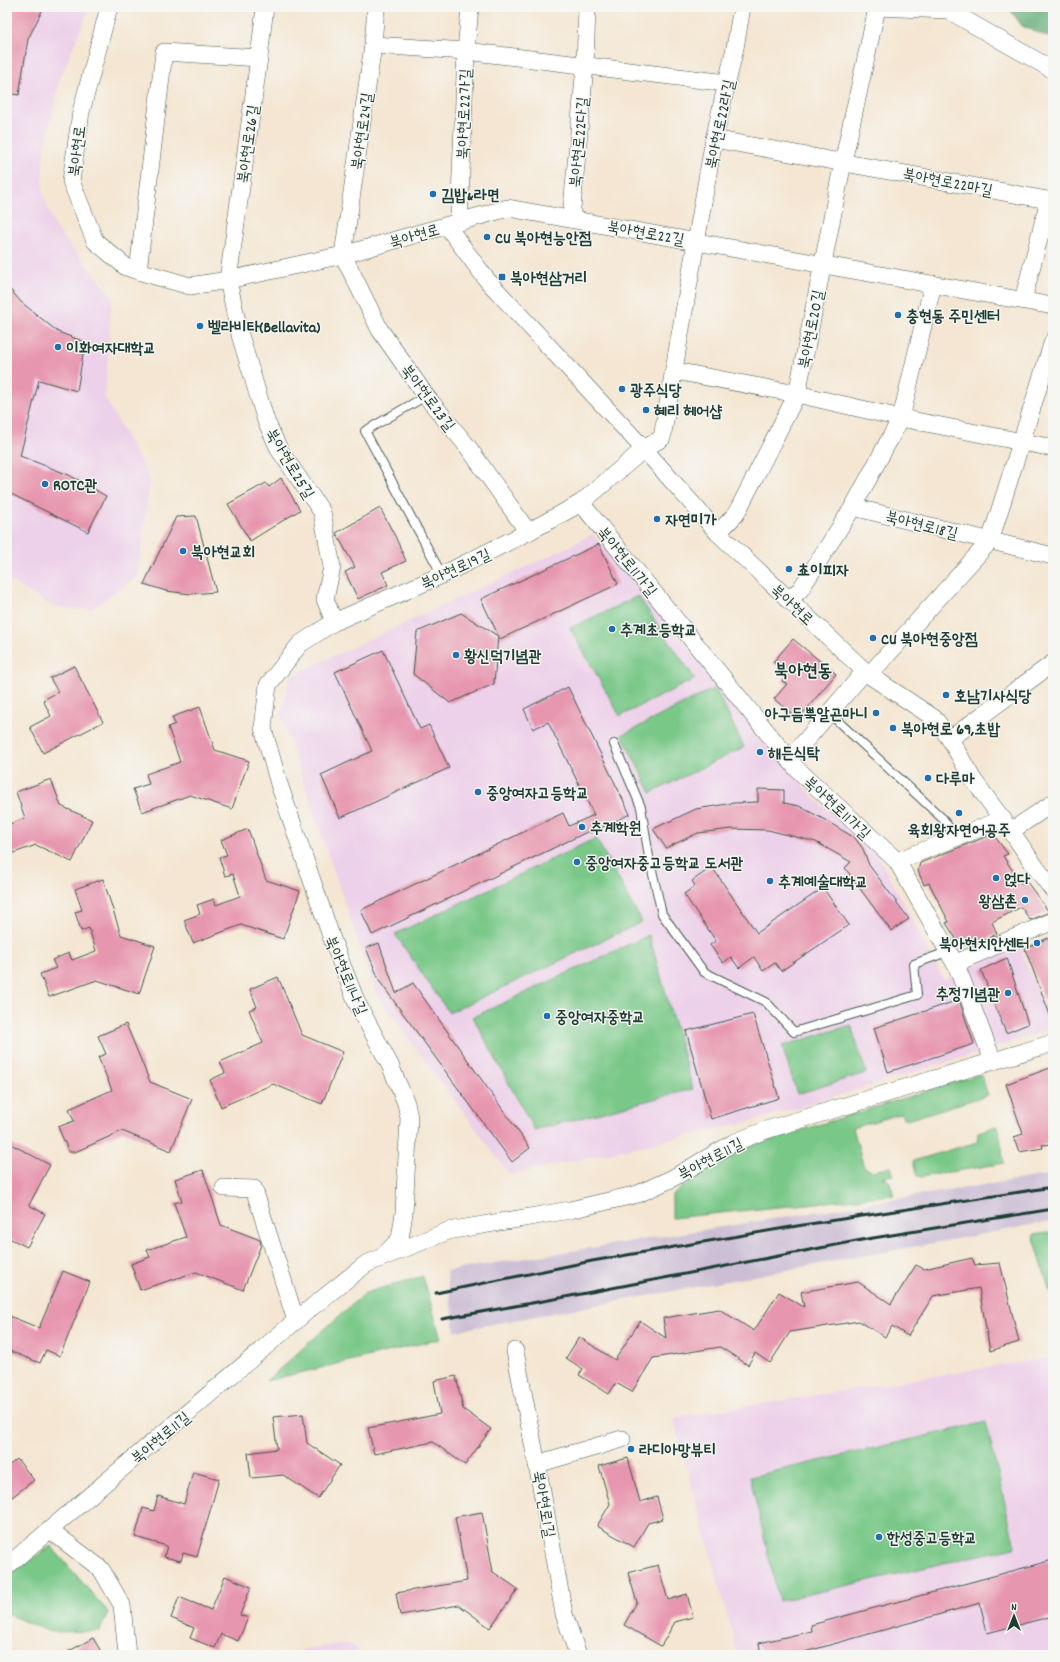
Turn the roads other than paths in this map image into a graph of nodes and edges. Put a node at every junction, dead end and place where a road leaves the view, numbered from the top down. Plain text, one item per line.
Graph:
1 (108, 7) edge
2 (265, 7) edge
3 (376, 7) edge
4 (470, 7) edge
5 (587, 7) edge
6 (742, 7) edge
7 (877, 7) edge
8 (373, 45) junction
9 (466, 51) junction
10 (259, 58) junction
11 (584, 66) junction
12 (1053, 70) edge
13 (727, 83) junction
14 (714, 139) junction
15 (843, 162) junction
16 (1051, 201) edge
17 (571, 219) junction
18 (453, 224) junction
19 (696, 241) junction
20 (343, 255) junction
21 (823, 264) junction
22 (138, 271) junction
23 (228, 280) junction
24 (933, 284) junction
25 (1023, 300) junction
26 (1053, 306) edge
27 (1053, 341) edge
28 (675, 372) junction
29 (797, 394) junction
30 (426, 396) junction
31 (901, 418) junction
32 (1022, 442) junction
33 (1053, 448) edge
34 (644, 449) junction
35 (581, 503) junction
36 (853, 507) junction
37 (528, 532) junction
38 (718, 533) junction
39 (990, 541) junction
40 (1053, 556) edge
41 (442, 575) junction
42 (788, 600) junction
43 (334, 622) junction
44 (1053, 663) edge
45 (867, 673) junction
46 (268, 685) joint
47 (829, 713) junction
48 (950, 739) junction
49 (614, 744) dead end
50 (789, 760) junction
51 (1053, 803) edge
52 (1007, 825) junction
53 (956, 838) junction
54 (897, 862) junction
55 (1053, 890) edge
56 (1053, 921) edge
57 (947, 952) junction
58 (957, 967) junction
59 (1053, 1043) edge
60 (993, 1062) junction
61 (224, 1188) dead end
62 (374, 1261) junction
63 (296, 1321) junction
64 (515, 1351) dead end
65 (622, 1439) dead end
66 (538, 1464) junction
67 (50, 1530) junction
68 (7, 1566) edge
69 (127, 1655) edge
70 (578, 1655) edge

1 - 22 street, 북아현로
2 - 10 street, 북아현로26길
3 - 8 street, 북아현로24길
4 - 9 street, 북아현로22가길
5 - 11 street, 북아현로22다길
6 - 13 street, 북아현로22라길
7 - 12 street
7 - 15 street
8 - 9 street
8 - 20 street, 북아현로24길
9 - 11 street
9 - 18 street, 북아현로22가길
10 - 22 street
10 - 23 street, 북아현로26길
11 - 13 street
11 - 17 street, 북아현로22다길
13 - 14 street, 북아현로22라길
14 - 15 street, 북아현로22마길
14 - 19 street, 북아현로22라길
15 - 16 street, 북아현로22마길
15 - 21 street
16 - 25 street
17 - 18 street, 북아현로22길
17 - 19 street, 북아현로22길
18 - 20 street, 북아현로
18 - 34 street, 북아현로
19 - 21 street, 북아현로22길
19 - 28 street
20 - 23 street, 북아현로
20 - 30 street, 북아현로23길
21 - 24 street, 북아현로22길
21 - 29 street, 북아현로20길
22 - 23 street, 북아현로
23 - 43 street, 북아현로25길
24 - 25 street, 북아현로22길
24 - 31 street
25 - 26 street, 북아현로22길
27 - 32 street
28 - 29 street
28 - 34 street
29 - 31 street
29 - 38 street
30 - 37 street, 북아현로23길
30 - 41 lane
31 - 32 street
31 - 36 street
32 - 33 street
32 - 39 street
34 - 35 street, 북아현로19길
34 - 38 street, 북아현로
35 - 37 street, 북아현로19길
35 - 50 street, 북아현로11가길
36 - 39 street, 북아현로18길
36 - 42 street
37 - 41 street, 북아현로19길
38 - 42 street, 북아현로
39 - 40 street, 북아현로18길
39 - 45 street
41 - 43 street, 북아현로19길
42 - 45 street, 북아현로
43 - 46 street, 북아현로19길
44 - 48 street
45 - 47 street
45 - 48 street, 북아현로
46 - 62 street, 북아현로11나길
47 - 50 street
47 - 53 lane
48 - 52 street, 북아현로
49 - 57 lane
50 - 54 street, 북아현로11가길
51 - 52 street
52 - 53 street
52 - 55 street, 북아현로
53 - 54 street
54 - 57 street, 북아현로11가길
56 - 58 street
57 - 58 street, 북아현로11가길
58 - 60 street, 북아현로11가길
59 - 60 street, 북아현로11길
60 - 62 street, 북아현로11길
61 - 63 street
62 - 63 street, 북아현로11길
63 - 67 street, 북아현로11길
64 - 66 street, 북아현로1길
65 - 66 street
66 - 70 street, 북아현로1길
67 - 68 street, 북아현로11길
67 - 69 street

